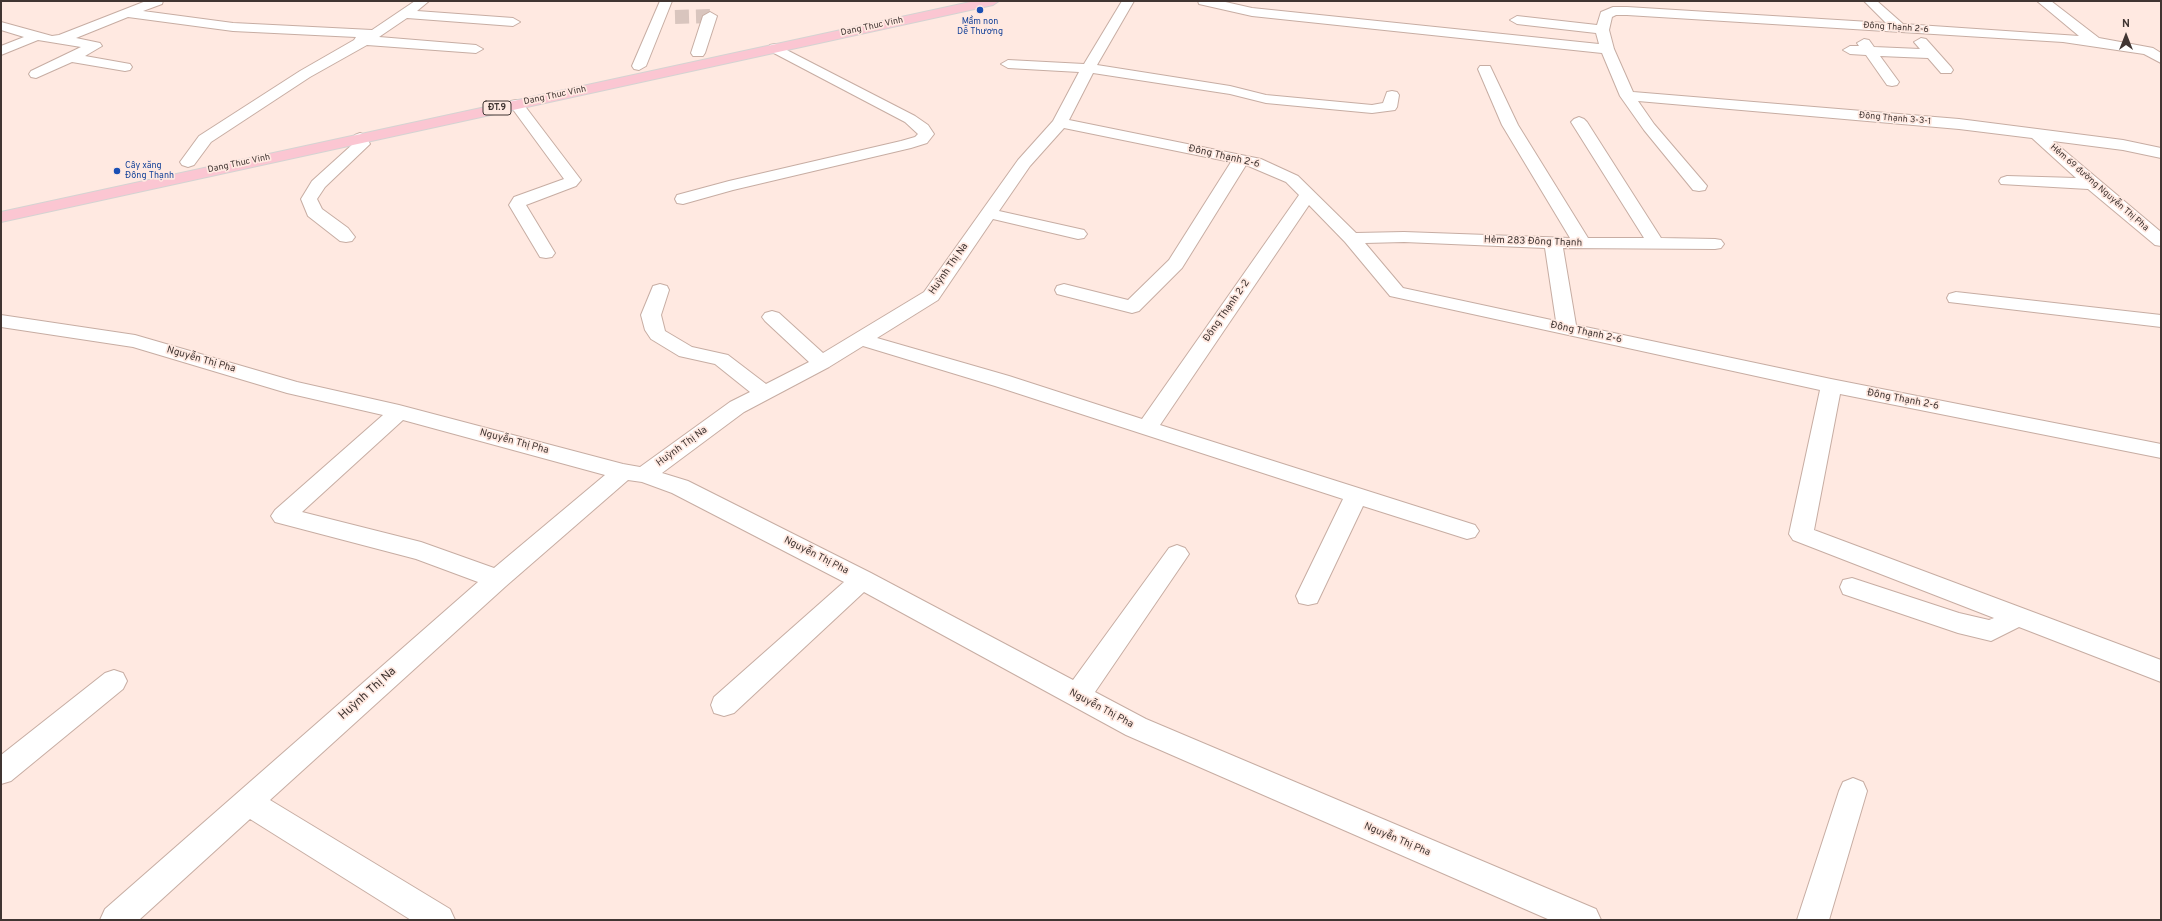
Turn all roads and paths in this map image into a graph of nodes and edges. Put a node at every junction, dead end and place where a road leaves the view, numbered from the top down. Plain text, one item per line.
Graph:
1 (157, 1) edge
2 (423, 1) edge
3 (666, 1) edge
4 (944, 1) edge
5 (993, 1) edge
6 (1128, 1) edge
7 (1204, 1) edge
8 (1870, 1) edge
9 (2043, 1) edge
10 (128, 13) junction
11 (406, 14) junction
12 (710, 16) dead end
13 (1517, 20) dead end
14 (513, 22) dead end
15 (1850, 25) junction
16 (1, 26) edge
17 (1904, 28) junction
18 (1602, 30) junction
19 (37, 36) junction
20 (367, 37) junction
21 (666, 37) dead end
22 (61, 39) junction
23 (2095, 42) junction
24 (775, 48) junction
25 (476, 49) dead end
26 (1607, 49) junction
27 (1850, 50) dead end
28 (1, 51) edge
29 (1870, 51) junction
30 (2155, 51) edge
31 (698, 53) junction
32 (1930, 54) junction
33 (70, 58) junction
34 (2161, 59) edge
35 (654, 63) junction
36 (1008, 64) dead end
37 (639, 66) junction
38 (125, 67) dead end
39 (1088, 68) junction
40 (1485, 68) dead end
41 (1946, 70) dead end
42 (36, 74) dead end
43 (1892, 82) dead end
44 (1392, 95) dead end
45 (1627, 96) junction
46 (516, 104) junction
47 (1579, 122) dead end
48 (1060, 123) junction
49 (2038, 134) junction
50 (360, 138) junction
51 (2161, 153) edge
52 (1241, 159) junction
53 (188, 162) junction
54 (2007, 181) dead end
55 (2093, 184) junction
56 (1699, 186) dead end
57 (1308, 194) junction
58 (683, 199) dead end
59 (1, 203) edge
60 (988, 212) junction
61 (1, 217) edge
62 (1078, 234) dead end
63 (346, 237) dead end
64 (1351, 238) junction
65 (2161, 241) edge
66 (1553, 243) junction
67 (1582, 243) junction
68 (1656, 244) junction
69 (1715, 244) dead end
70 (546, 253) dead end
71 (660, 290) dead end
72 (1064, 290) dead end
73 (1956, 298) dead end
74 (772, 317) dead end
75 (1, 321) edge
76 (2161, 321) edge
77 (1567, 329) junction
78 (860, 339) junction
79 (822, 363) junction
80 (1832, 386) junction
81 (764, 393) junction
82 (399, 412) junction
83 (1147, 428) junction
84 (2161, 451) edge
85 (633, 473) junction
86 (1357, 495) junction
87 (1468, 531) dead end
88 (1177, 554) dead end
89 (497, 579) junction
90 (862, 580) junction
91 (1852, 587) dead end
92 (1308, 596) dead end
93 (2019, 616) junction
94 (2161, 671) edge
95 (114, 681) dead end
96 (1077, 696) junction
97 (724, 705) dead end
98 (1, 772) edge
99 (1852, 791) dead end
100 (248, 802) junction
101 (116, 920) edge
102 (439, 920) edge
103 (1585, 920) edge
104 (1813, 920) edge

1 - 10 street
2 - 11 street
3 - 37 street
4 - 31 main road, Dang Thuc Vinh / ĐT.9
5 - 24 main road, Dang Thuc Vinh / ĐT.9
6 - 39 street, Huỳnh Thị Na
7 - 26 street
8 - 17 street
9 - 23 street
10 - 20 street
10 - 22 street
11 - 14 street
11 - 20 street
12 - 31 street
13 - 18 street
15 - 17 street, Đông Thạnh 2-6
15 - 18 street, Đông Thạnh 2-6
15 - 29 street
16 - 19 street
17 - 23 street, Đông Thạnh 2-6
17 - 32 street
18 - 26 street
19 - 22 street
19 - 28 street
20 - 25 street
20 - 53 street
21 - 35 street
22 - 33 street
23 - 30 street, Đông Thạnh 2-6
24 - 46 main road, Dang Thuc Vinh / ĐT.9
24 - 58 street
26 - 45 street
27 - 29 street
29 - 32 street
29 - 43 street
30 - 34 street, Đông Thạnh 2-6
31 - 35 main road, Dang Thuc Vinh / ĐT.9
32 - 41 street
33 - 38 street
33 - 42 street
35 - 37 main road, Dang Thuc Vinh / ĐT.9
36 - 39 street
37 - 53 main road, Dang Thuc Vinh / ĐT.9
39 - 44 street
39 - 48 street, Huỳnh Thị Na
40 - 67 street
45 - 49 street, Đông Thạnh 3-3-1
45 - 56 street
46 - 50 main road, Dang Thuc Vinh / ĐT.9
46 - 70 street
47 - 68 street
48 - 52 street, Đông Thạnh 2-6
48 - 60 street, Huỳnh Thị Na
49 - 51 street, Đông Thạnh 3-3-1
49 - 55 street, Hẻm 69 đường Nguyễn Thị Pha
50 - 61 main road, Dang Thuc Vinh / ĐT.9
50 - 63 street
52 - 57 street, Đông Thạnh 2-6
52 - 72 street
53 - 59 main road, Dang Thuc Vinh / ĐT.9
54 - 55 street
55 - 65 street, Hẻm 69 đường Nguyễn Thị Pha
57 - 64 street, Đông Thạnh 2-6
57 - 83 street, Đông Thạnh 2-2
60 - 62 street
60 - 78 street, Huỳnh Thị Na
64 - 66 street, Hẻm 283 Đông Thạnh
64 - 77 street, Đông Thạnh 2-6
66 - 67 street, Hẻm 283 Đông Thạnh
66 - 77 street
67 - 68 street, Hẻm 283 Đông Thạnh
68 - 69 street, Hẻm 283 Đông Thạnh
71 - 81 street
73 - 76 street
74 - 79 street
75 - 82 street, Nguyễn Thị Pha
77 - 80 street, Đông Thạnh 2-6
78 - 79 street, Huỳnh Thị Na
78 - 83 street
79 - 81 street, Huỳnh Thị Na
80 - 84 street, Đông Thạnh 2-6
80 - 93 street
81 - 85 street, Huỳnh Thị Na
82 - 85 street, Nguyễn Thị Pha
82 - 89 street
83 - 86 street
85 - 89 street, Huỳnh Thị Na
85 - 90 street, Nguyễn Thị Pha
86 - 87 street
86 - 92 street
88 - 96 street
89 - 100 street, Huỳnh Thị Na
90 - 96 street, Nguyễn Thị Pha
90 - 97 street
91 - 93 street
93 - 94 street
95 - 98 street
96 - 103 street, Nguyễn Thị Pha
99 - 104 street
100 - 101 street, Huỳnh Thị Na
100 - 102 street

